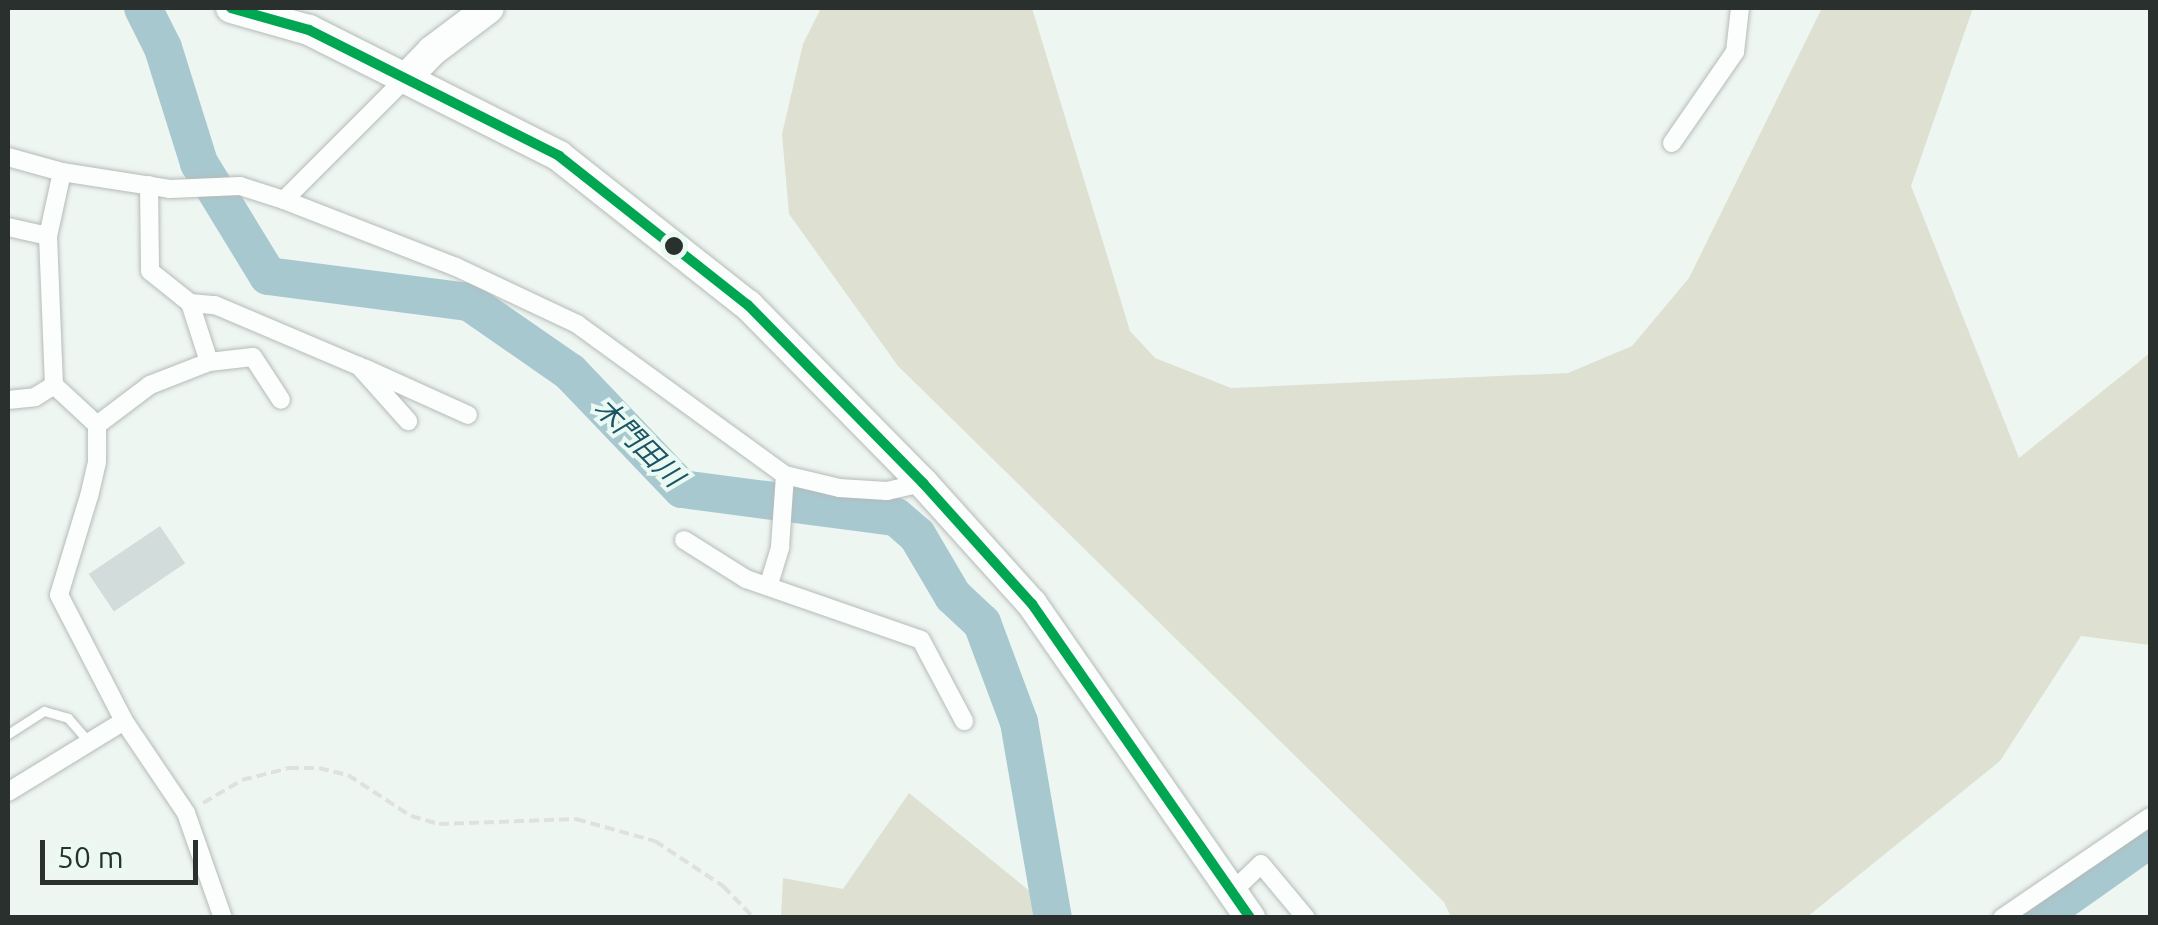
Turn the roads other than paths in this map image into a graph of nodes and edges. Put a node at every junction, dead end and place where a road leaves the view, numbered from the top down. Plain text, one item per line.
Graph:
1 (231, 8) edge
2 (489, 8) edge
3 (1740, 8) edge
4 (407, 77) junction
5 (1672, 143) dead end
6 (8, 157) edge
7 (62, 172) junction
8 (148, 185) junction
9 (284, 200) junction
10 (8, 228) edge
11 (48, 236) junction
12 (190, 303) junction
13 (209, 362) junction
14 (359, 366) junction
15 (54, 385) junction
16 (8, 400) edge
17 (281, 400) dead end
18 (468, 415) dead end
19 (408, 420) dead end
20 (97, 425) junction
21 (785, 475) junction
22 (923, 484) junction
23 (684, 540) dead end
24 (769, 584) junction
25 (124, 720) junction
26 (964, 722) dead end
27 (8, 734) edge
28 (89, 742) junction
29 (8, 792) edge
30 (2150, 817) edge
31 (1232, 892) junction
32 (224, 918) edge
33 (1250, 918) edge
34 (1306, 918) edge
35 (2002, 918) edge

1 - 4 main road
2 - 4 main road
3 - 5 street
4 - 9 street
4 - 22 main road
6 - 7 street
7 - 8 street
7 - 11 street
8 - 9 street
8 - 12 street
9 - 21 street
10 - 11 street
11 - 15 street
12 - 13 street
12 - 14 street
13 - 17 street
13 - 20 street
14 - 18 street
14 - 19 street
15 - 16 street
15 - 20 street
20 - 25 street
21 - 22 street
21 - 24 street
22 - 31 main road
23 - 24 street
24 - 26 street
25 - 28 street
25 - 32 street
27 - 28 lane
28 - 29 street
30 - 35 street
31 - 33 main road
31 - 34 street

